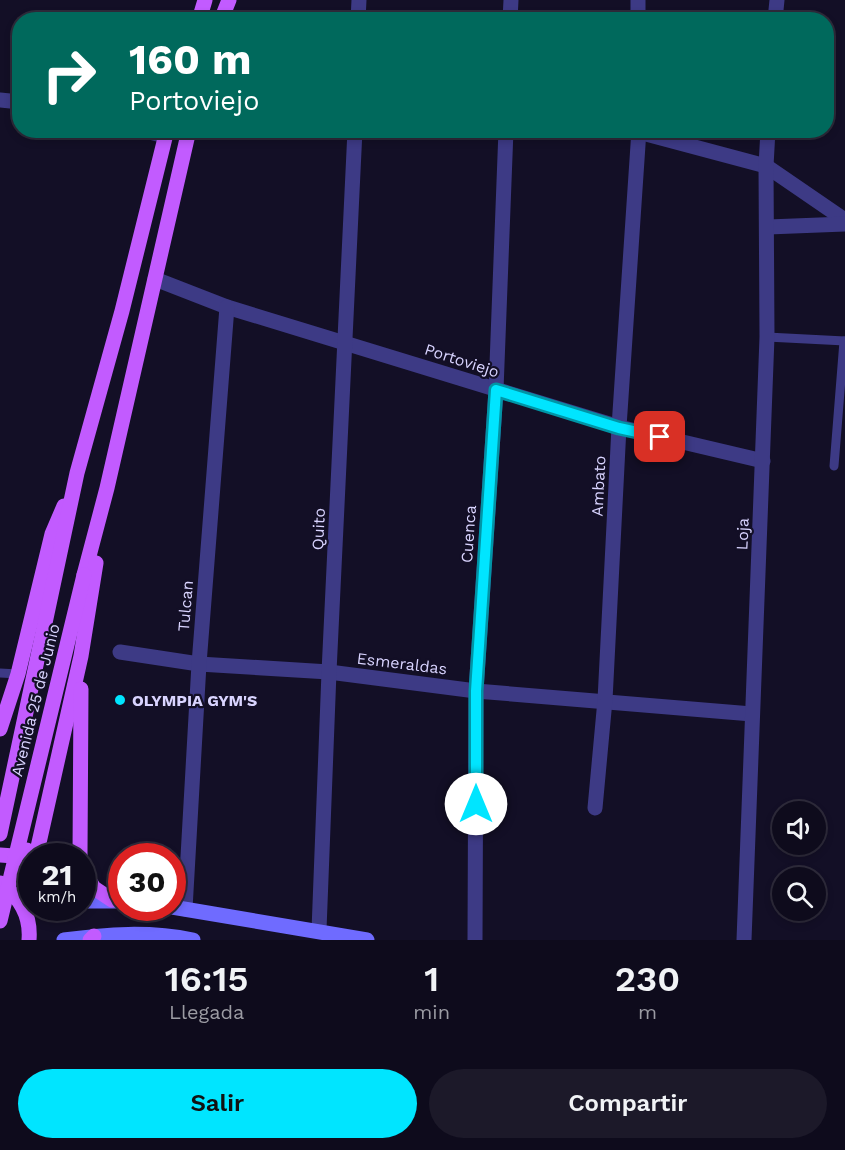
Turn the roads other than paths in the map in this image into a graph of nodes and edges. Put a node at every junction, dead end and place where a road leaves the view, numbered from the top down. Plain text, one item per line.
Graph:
1 (165, 138) edge
2 (187, 138) edge
3 (355, 138) edge
4 (506, 138) edge
5 (636, 138) edge
6 (659, 138) edge
7 (768, 138) edge
8 (766, 166) junction
9 (845, 222) edge
10 (768, 227) junction
11 (155, 279) junction
12 (227, 307) junction
13 (768, 337) junction
14 (845, 341) edge
15 (347, 342) junction
16 (496, 390) junction
17 (619, 428) junction
18 (763, 461) junction
19 (834, 466) dead end
20 (77, 473) junction
21 (107, 488) junction
22 (120, 652) dead end
23 (81, 656) junction
24 (199, 664) junction
25 (328, 672) junction
26 (0, 673) edge
27 (18, 674) junction
28 (476, 691) junction
29 (605, 700) junction
30 (752, 714) junction
31 (0, 729) edge
32 (594, 808) dead end
33 (0, 834) edge
34 (41, 839) junction
35 (40, 843) edge
36 (80, 843) edge
37 (184, 843) edge
38 (0, 855) edge
39 (0, 883) edge
40 (18, 897) edge
41 (186, 909) edge
42 (0, 921) edge
43 (27, 921) edge
44 (319, 930) junction
45 (92, 938) edge
46 (29, 940) edge
47 (64, 940) edge
48 (193, 940) edge
49 (367, 940) edge
50 (476, 940) edge
51 (744, 940) edge

1 - 20 main road, Avenida 25 de Junio
2 - 11 main road, Avenida 25 de Junio
3 - 15 street, Quito
4 - 16 street, Cuenca
5 - 17 street, Ambato
6 - 8 street
7 - 8 street, Loja
8 - 9 street
8 - 10 street, Loja
9 - 10 street
10 - 13 street, Loja
11 - 12 street, Portoviejo
11 - 21 main road, Avenida 25 de Junio
12 - 15 street, Portoviejo
12 - 24 street, Tulcan
13 - 14 lane
13 - 18 street, Loja
14 - 19 lane
15 - 16 street, Portoviejo
15 - 25 street, Quito
16 - 17 street, Portoviejo
16 - 28 street, Cuenca
17 - 18 street, Portoviejo
17 - 29 street, Ambato
18 - 30 street, Loja
20 - 27 main road, Avenida 25 de Junio
20 - 33 main road, Avenida 25 de Junio
21 - 23 main road, Avenida 25 de Junio
21 - 42 main road, Avenida 25 de Junio, bridge
22 - 24 street, Esmeraldas
23 - 34 main road, Avenida 25 de Junio
23 - 36 main road
24 - 25 street, Esmeraldas
24 - 37 street, Tulcan
25 - 28 street, Esmeraldas
25 - 44 street, Quito
26 - 27 lane
27 - 31 main road, Avenida 25 de Junio
28 - 29 street, Esmeraldas
28 - 50 street, Cuenca
29 - 30 street, Esmeraldas
29 - 32 street, Ambato
30 - 51 street, Loja
34 - 35 main road, Avenida 25 de Junio
34 - 38 main road
39 - 40 main road
41 - 44 main road
43 - 46 main road
44 - 49 main road
45 - 47 main road
45 - 48 main road

